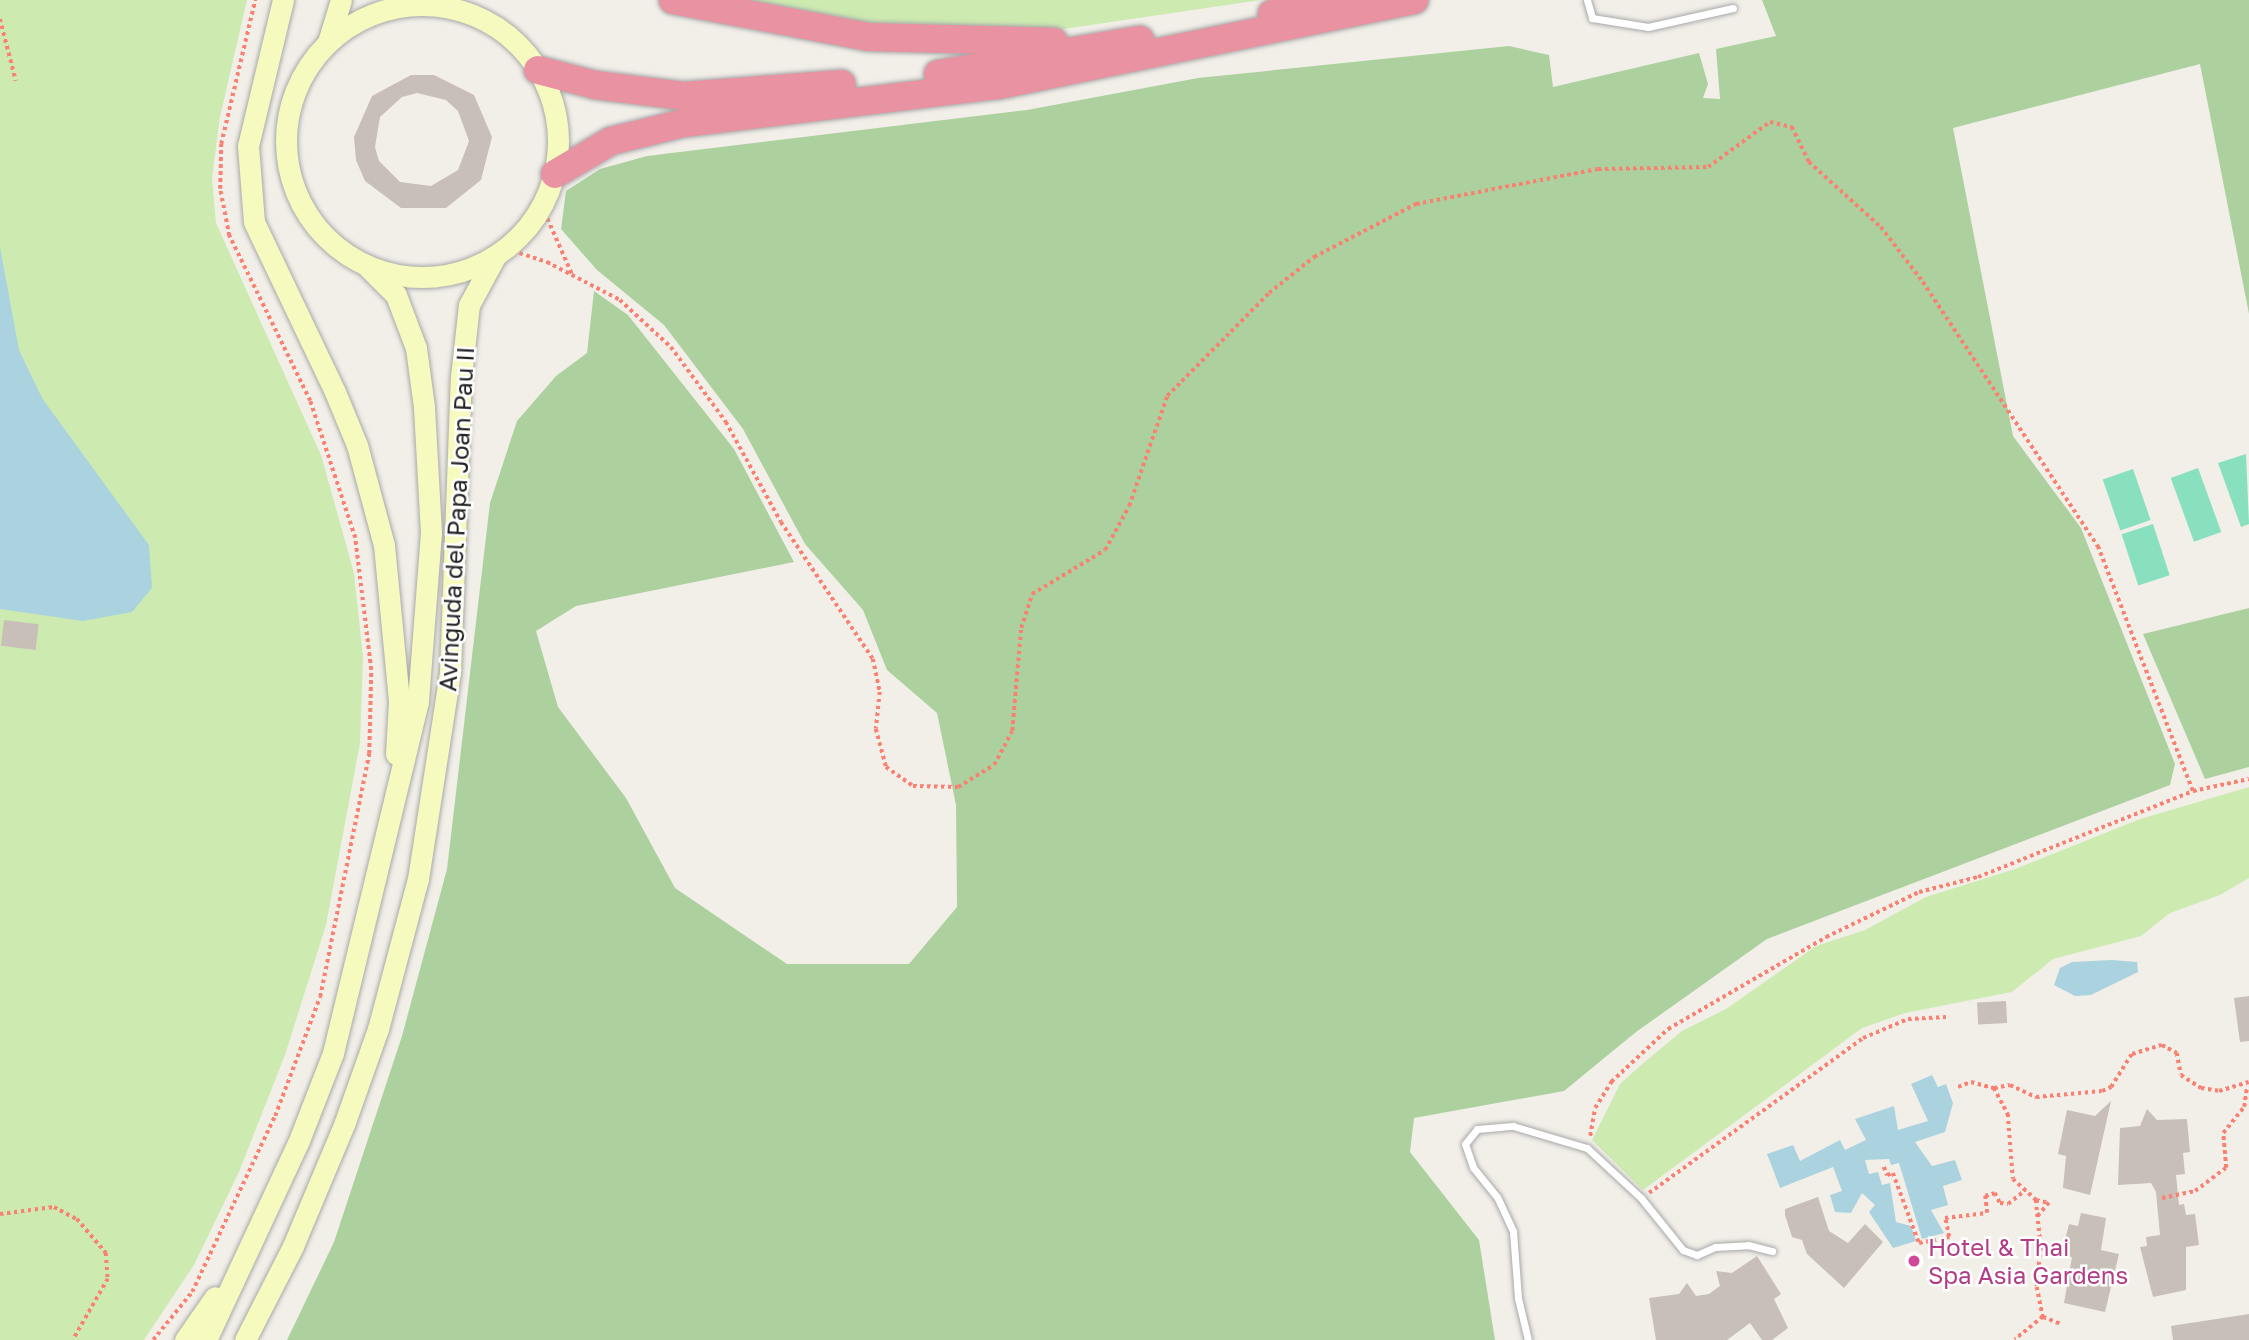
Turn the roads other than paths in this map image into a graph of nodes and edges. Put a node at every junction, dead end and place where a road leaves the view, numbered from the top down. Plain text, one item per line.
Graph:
1 (283, 0) edge
2 (341, 0) edge
3 (673, 0) edge
4 (1327, 0) edge
5 (1414, 0) edge
6 (1587, 0) edge
7 (450, 4) edge
8 (1733, 8) dead end
9 (1133, 41) junction
10 (328, 42) junction
11 (538, 70) junction
12 (555, 174) junction
13 (499, 253) junction
14 (367, 266) junction
15 (393, 822) junction
16 (254, 1241) junction
17 (1772, 1251) dead end
18 (185, 1340) edge
19 (206, 1340) edge
20 (245, 1340) edge
21 (1528, 1340) edge

1 - 15 main road, Avinguda del Papa Joan Pau II
2 - 10 main road
3 - 9 highway
4 - 9 highway
5 - 12 highway
6 - 8 lane
7 - 10 main road
7 - 11 main road
9 - 11 highway
10 - 14 main road
11 - 12 main road
12 - 13 main road
13 - 14 main road
13 - 20 main road, Avinguda del Papa Joan Pau II
14 - 15 main road, Avinguda del Papa Joan Pau II
15 - 16 main road, Avinguda del Papa Joan Pau II
16 - 18 main road, Avinguda del Papa Joan Pau II
16 - 19 main road, Avinguda del Papa Joan Pau II
17 - 21 lane

